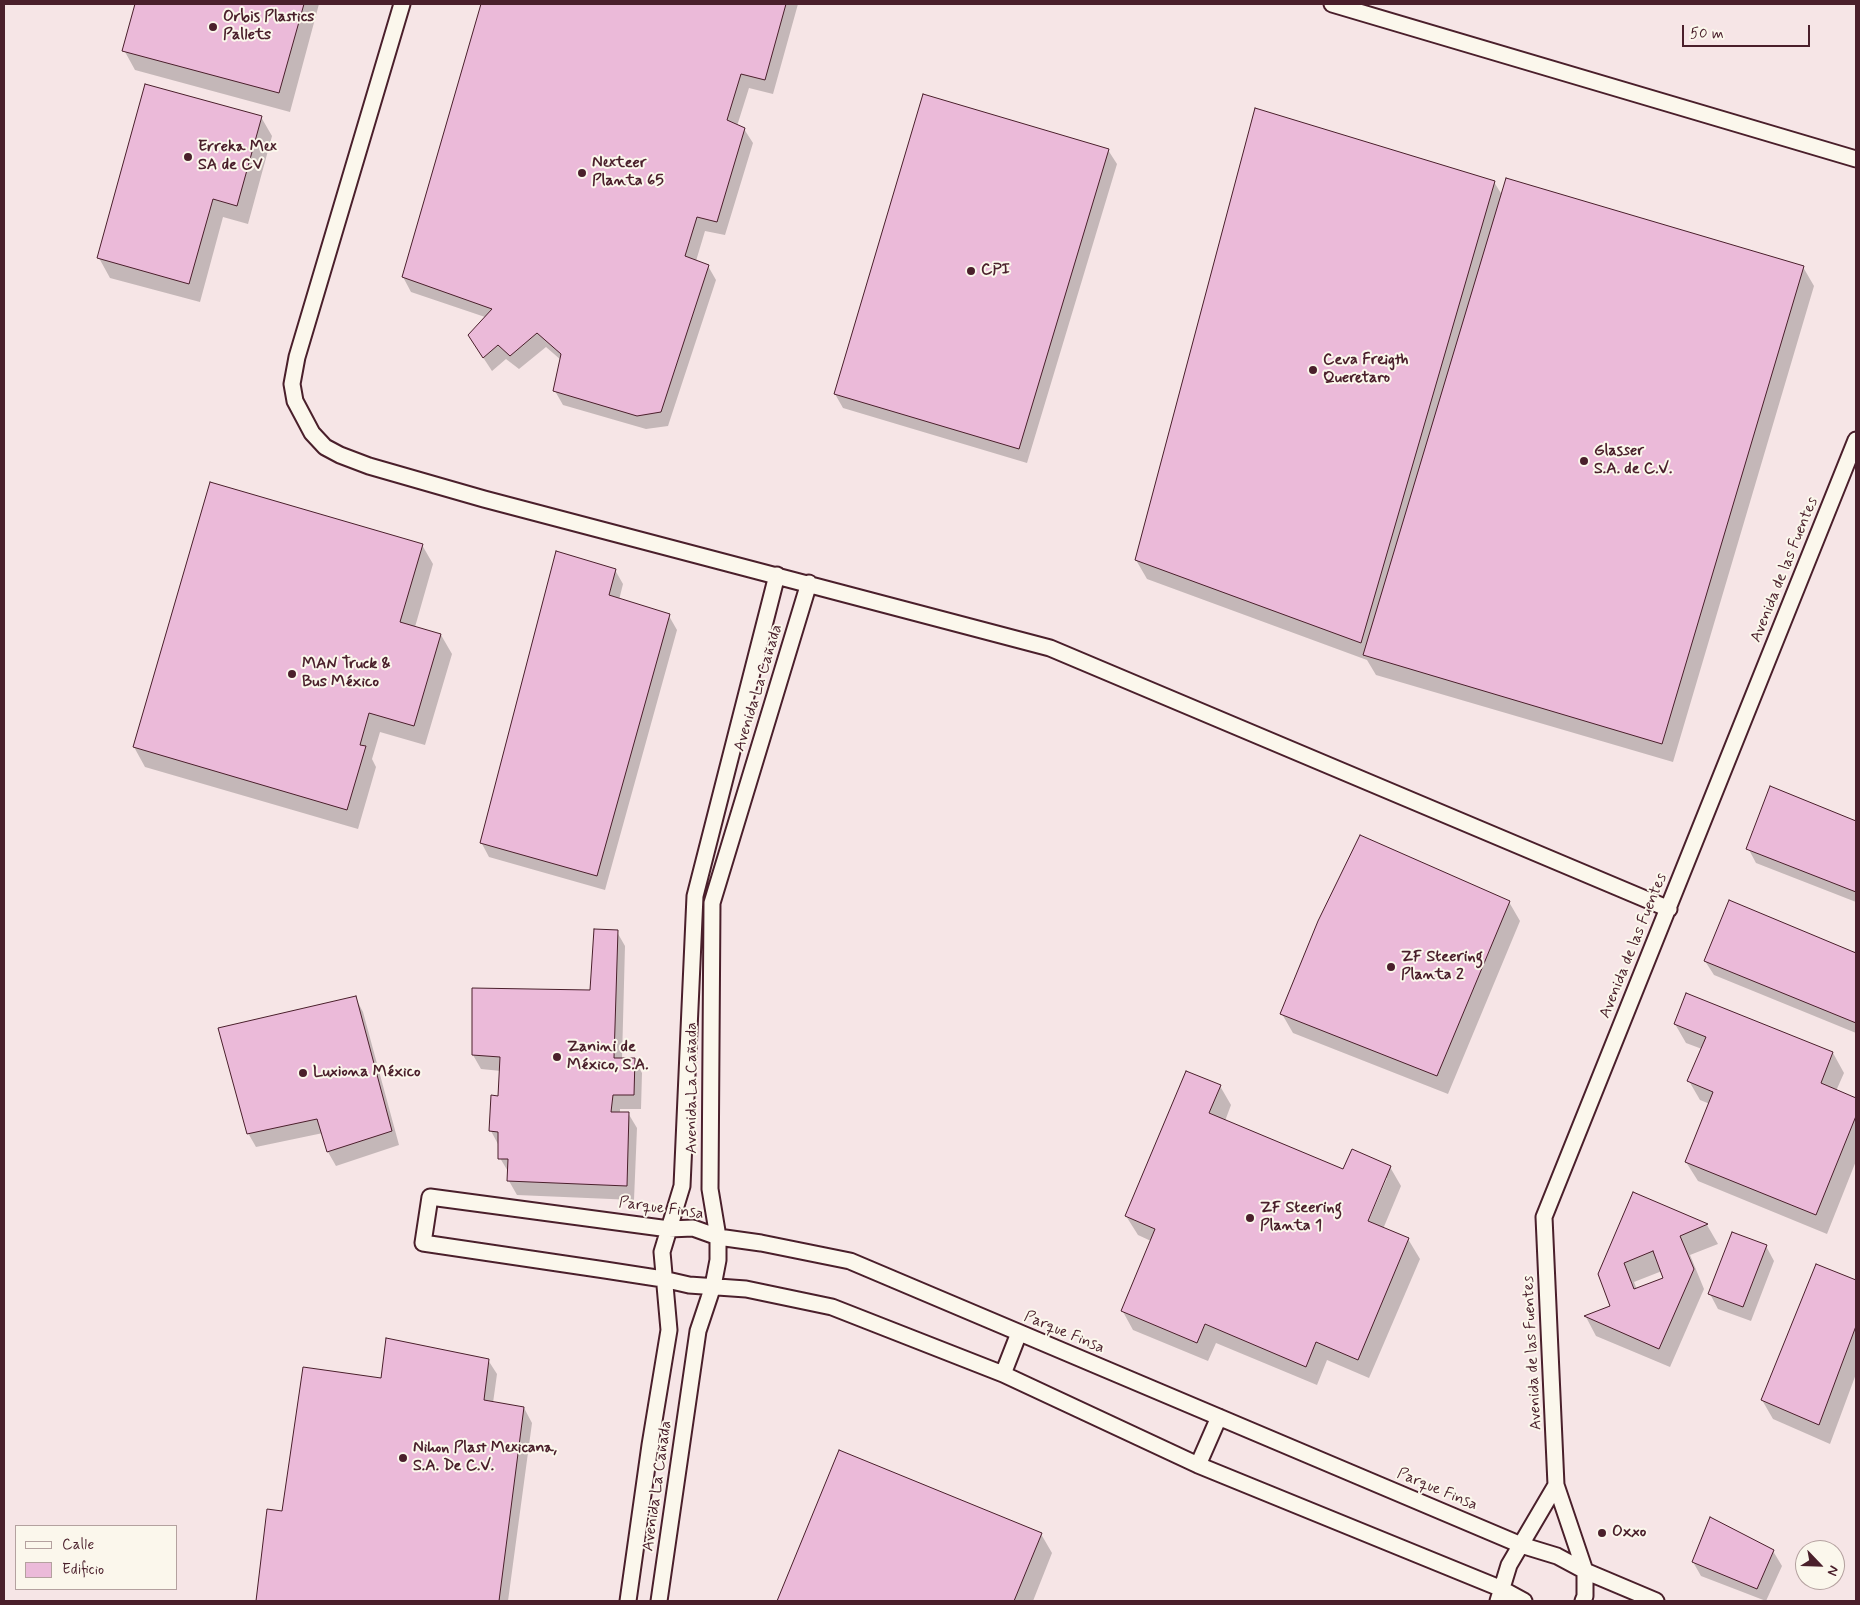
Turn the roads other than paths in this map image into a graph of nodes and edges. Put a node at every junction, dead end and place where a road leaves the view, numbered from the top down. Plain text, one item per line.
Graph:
1 (402, 4) edge
2 (1332, 4) edge
3 (1856, 158) edge
4 (1856, 440) edge
5 (777, 575) junction
6 (809, 584) junction
7 (1669, 909) junction
8 (668, 1229) junction
9 (718, 1237) junction
10 (663, 1279) junction
11 (713, 1286) junction
12 (1018, 1333) junction
13 (1003, 1374) junction
14 (1219, 1417) junction
15 (1198, 1465) junction
16 (1556, 1484) junction
17 (1521, 1545) junction
18 (1585, 1571) junction
19 (1500, 1595) edge
20 (628, 1601) edge
21 (660, 1601) edge
22 (1524, 1601) edge
23 (1583, 1601) edge
24 (1656, 1601) edge

1 - 5 street
2 - 3 street
4 - 7 street, Avenida de las Fuentes
5 - 6 street
5 - 8 street
6 - 7 street
6 - 9 street, Avenida La Cañada
7 - 16 street, Avenida de las Fuentes
8 - 9 street, Parque Finsa
8 - 10 street
8 - 10 street, Parque Finsa
9 - 11 street, Avenida La Cañada
9 - 12 street, Parque Finsa
10 - 11 street
10 - 20 street
11 - 13 street
11 - 21 street, Avenida La Cañada
12 - 13 street
12 - 14 street, Parque Finsa
13 - 15 street
14 - 15 street
14 - 17 street, Parque Finsa
15 - 19 street
16 - 17 street
16 - 18 street, Avenida de las Fuentes
17 - 18 street, Parque Finsa
17 - 19 street
18 - 23 street, Avenida de las Fuentes
18 - 24 street, Parque Finsa
19 - 22 street

